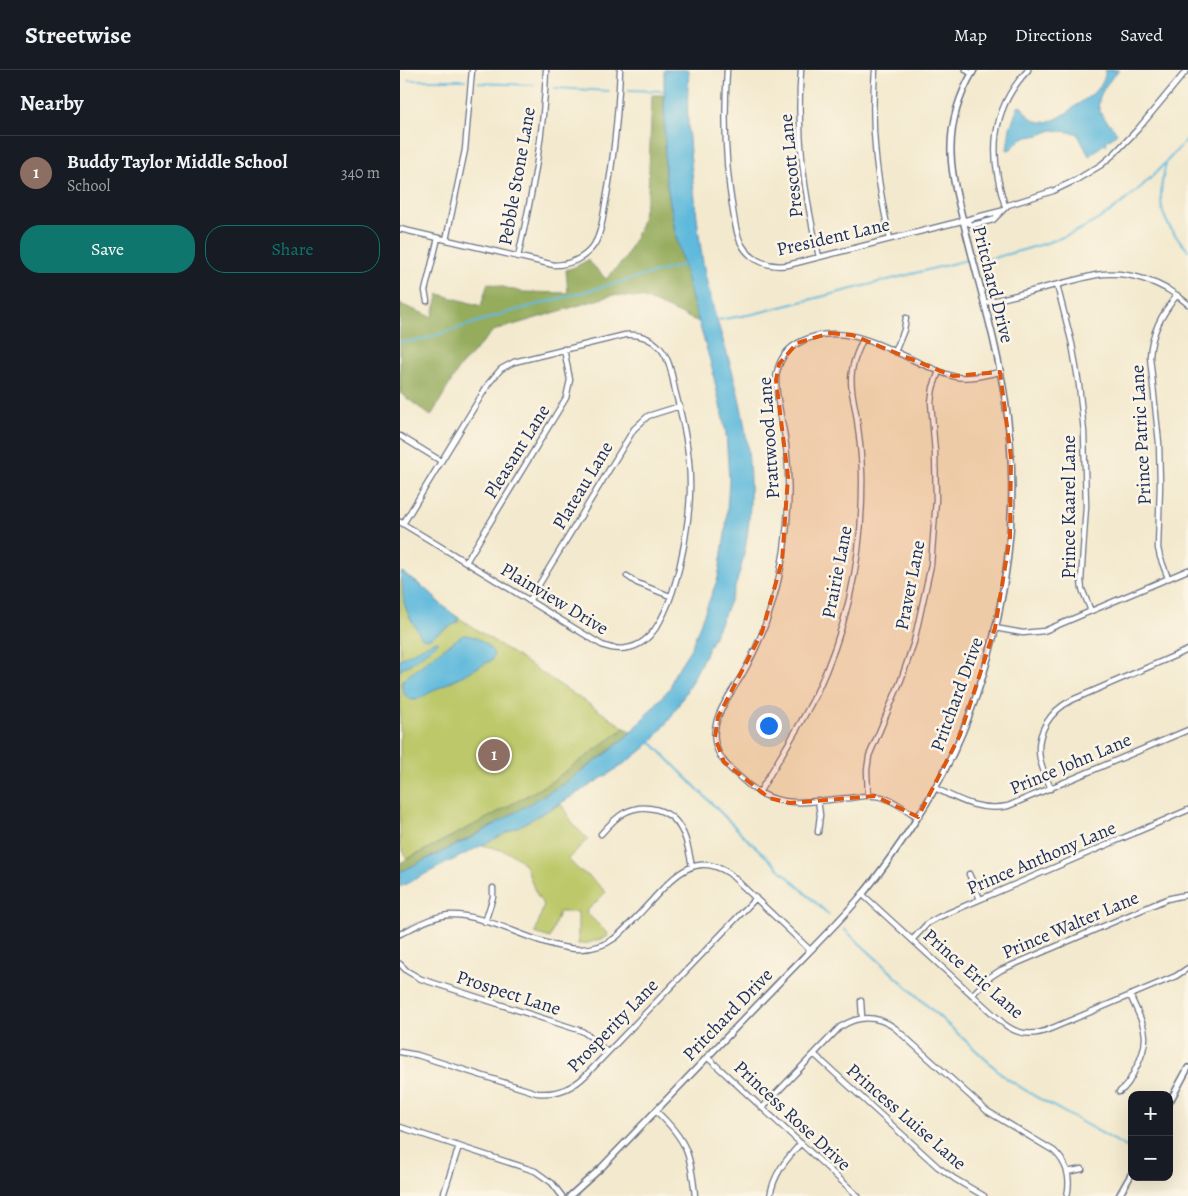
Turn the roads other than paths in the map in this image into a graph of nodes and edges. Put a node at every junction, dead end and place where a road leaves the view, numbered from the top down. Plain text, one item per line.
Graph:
1 (472, 70) edge
2 (546, 70) edge
3 (620, 70) edge
4 (727, 70) edge
5 (801, 70) edge
6 (875, 70) edge
7 (966, 70) edge
8 (1028, 70) edge
9 (1187, 70) edge
10 (973, 72) edge
11 (1005, 206) junction
12 (963, 220) junction
13 (400, 229) edge
14 (438, 238) junction
15 (890, 239) junction
16 (446, 240) junction
17 (518, 257) junction
18 (819, 257) junction
19 (1057, 285) junction
20 (1177, 295) junction
21 (427, 301) dead end
22 (984, 303) junction
23 (1188, 304) edge
24 (906, 318) dead end
25 (863, 339) junction
26 (564, 349) junction
27 (895, 352) junction
28 (939, 371) junction
29 (1000, 372) junction
30 (680, 406) junction
31 (400, 436) edge
32 (442, 461) junction
33 (402, 523) edge
34 (466, 562) junction
35 (1188, 570) edge
36 (627, 576) dead end
37 (1168, 578) junction
38 (670, 596) junction
39 (529, 601) junction
40 (1091, 611) junction
41 (995, 628) junction
42 (1188, 650) edge
43 (1188, 730) edge
44 (935, 788) junction
45 (1051, 789) junction
46 (759, 793) junction
47 (868, 796) junction
48 (818, 800) junction
49 (1188, 810) edge
50 (918, 818) junction
51 (818, 832) dead end
52 (601, 834) dead end
53 (692, 866) junction
54 (969, 874) dead end
55 (493, 888) dead end
56 (862, 894) junction
57 (1188, 895) edge
58 (756, 898) junction
59 (980, 899) junction
60 (485, 922) junction
61 (400, 934) edge
62 (912, 940) junction
63 (810, 950) junction
64 (400, 964) edge
65 (1188, 968) edge
66 (972, 995) junction
67 (1130, 995) junction
68 (861, 1001) dead end
69 (862, 1017) junction
70 (400, 1052) edge
71 (607, 1052) junction
72 (814, 1054) junction
73 (707, 1057) junction
74 (1188, 1068) edge
75 (1119, 1092) dead end
76 (1173, 1096) edge
77 (762, 1108) junction
78 (656, 1111) junction
79 (400, 1127) edge
80 (801, 1143) junction
81 (459, 1146) junction
82 (1082, 1169) dead end
83 (1067, 1172) junction
84 (1128, 1179) edge
85 (443, 1196) edge
86 (562, 1196) edge
87 (570, 1196) edge
88 (695, 1196) edge
89 (770, 1196) edge
90 (858, 1196) edge
91 (984, 1196) edge
92 (1067, 1196) edge
93 (1119, 1196) edge

1 - 16 street
2 - 17 street, Pebble Stone Lane
3 - 17 street
4 - 18 street, President Lane
5 - 18 street, Prescott Lane
6 - 15 street
7 - 10 street
8 - 11 street
9 - 11 street
10 - 12 street, Pritchard Drive
11 - 12 street, President Lane
12 - 15 street, President Lane
12 - 22 street, Pritchard Drive
13 - 14 street
14 - 16 street
14 - 21 street
15 - 18 street, President Lane
16 - 17 street
19 - 20 street
19 - 22 street
19 - 40 street, Prince Kaarel Lane
20 - 23 street
20 - 37 street, Prince Patric Lane
22 - 29 street, Pritchard Drive
24 - 27 street
25 - 27 street, Prattwood Lane
25 - 46 street, Prairie Lane
25 - 46 street, Prattwood Lane
26 - 30 street, Plainview Drive
26 - 32 street, Plainview Drive
26 - 34 street, Pleasant Lane
27 - 28 street, Prattwood Lane
28 - 29 street, Prattwood Lane
28 - 47 street, Praver Lane
29 - 41 street, Pritchard Drive
30 - 38 street, Plainview Drive
30 - 39 street, Plateau Lane
31 - 32 street
32 - 33 street, Plainview Drive
33 - 34 street, Plainview Drive
34 - 39 street, Plainview Drive
35 - 37 street
36 - 38 street
37 - 40 street
38 - 39 street, Plainview Drive
40 - 41 street
41 - 44 street, Pritchard Drive
42 - 45 street
43 - 45 street, Prince John Lane
44 - 45 street, Prince John Lane
44 - 50 street, Pritchard Drive
46 - 48 street, Prattwood Lane
47 - 48 street, Prattwood Lane
47 - 50 street, Prattwood Lane
48 - 51 street
49 - 59 street, Prince Anthony Lane
50 - 56 street, Pritchard Drive
52 - 53 street
53 - 58 street
53 - 60 street
54 - 59 street
55 - 60 street
56 - 62 street, Prince Eric Lane
56 - 63 street, Pritchard Drive
57 - 66 street, Prince Walter Lane
58 - 63 street
58 - 71 street, Prosperity Lane
59 - 62 street, Prince Anthony Lane
60 - 61 street
62 - 66 street, Prince Eric Lane
63 - 73 street, Pritchard Drive
64 - 71 street, Prospect Lane
65 - 67 street, Prince Eric Lane
66 - 67 street, Prince Eric Lane
67 - 75 street
68 - 69 street
69 - 72 street
69 - 83 street
70 - 71 street, Prosperity Lane
72 - 77 street
72 - 91 street, Princess Luise Lane
73 - 77 street, Princess Rose Drive
73 - 78 street, Pritchard Drive
74 - 76 street
77 - 80 street, Princess Rose Drive
78 - 87 street, Pritchard Drive
78 - 88 street
79 - 81 street
80 - 89 street
80 - 90 street, Princess Rose Drive
81 - 85 street
81 - 86 street
82 - 83 street
83 - 92 street
84 - 93 street

